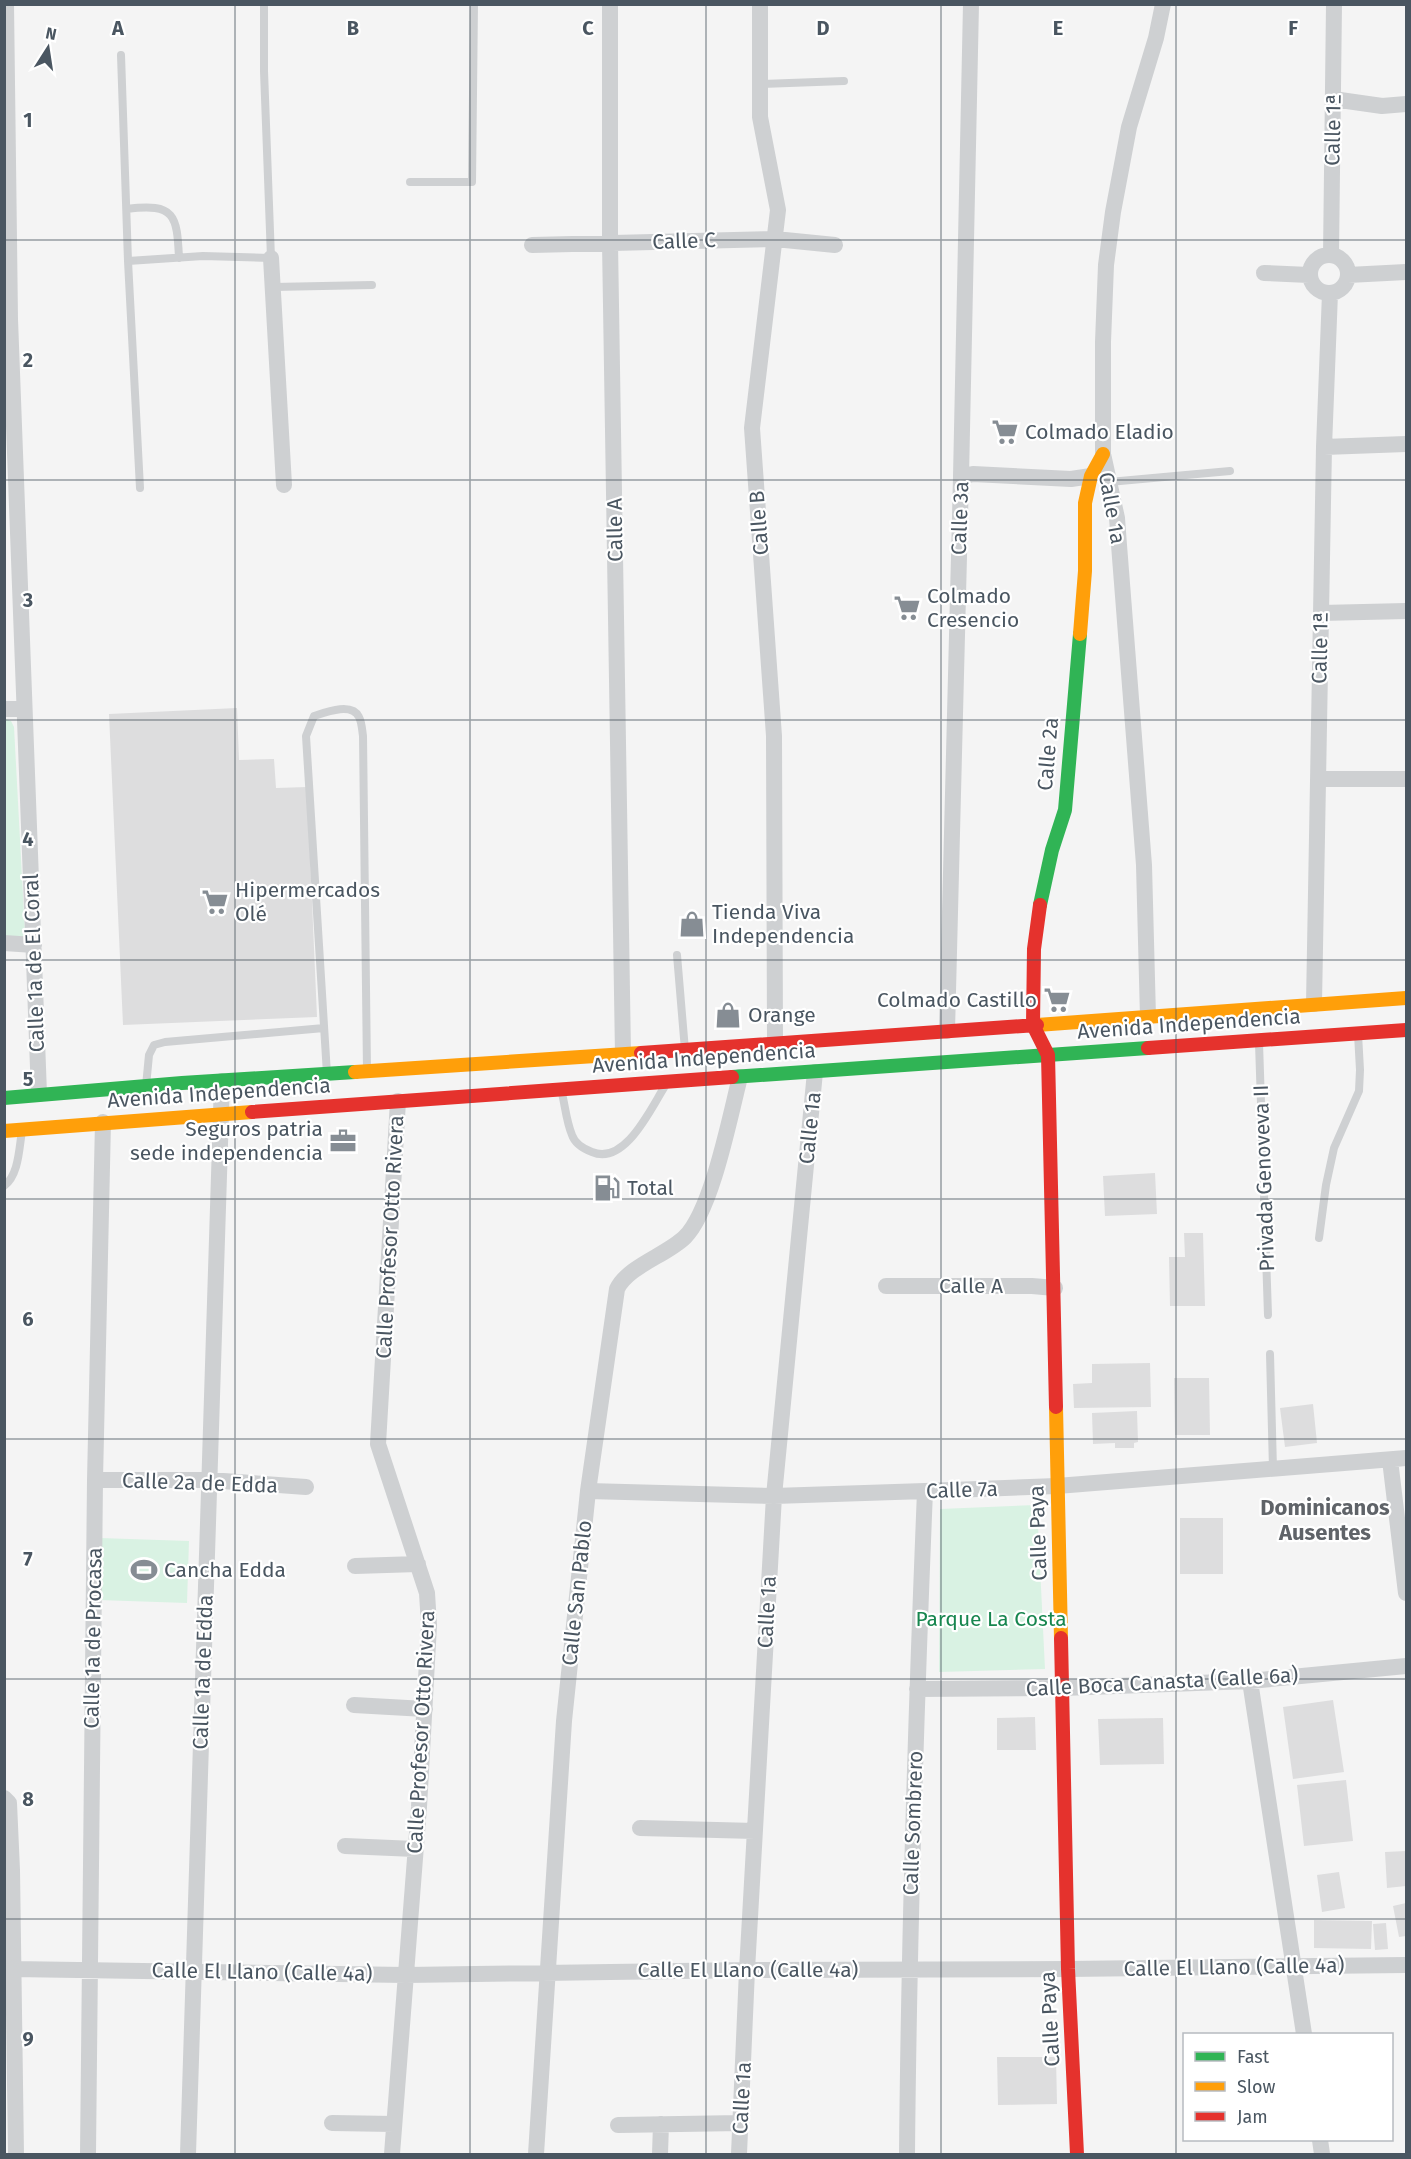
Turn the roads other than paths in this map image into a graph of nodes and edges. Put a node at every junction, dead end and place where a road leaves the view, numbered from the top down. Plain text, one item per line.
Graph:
1 (6, 4) edge
2 (264, 4) edge
3 (474, 4) edge
4 (610, 4) edge
5 (760, 4) edge
6 (971, 4) edge
7 (1163, 4) edge
8 (1334, 4) edge
9 (121, 55) dead end
10 (844, 81) dead end
11 (760, 84) junction
12 (1333, 99) junction
13 (1407, 104) edge
14 (410, 182) dead end
15 (127, 209) junction
16 (775, 239) junction
17 (610, 243) junction
18 (532, 245) dead end
19 (835, 245) dead end
20 (1331, 255) junction
21 (179, 258) junction
22 (271, 258) junction
23 (128, 261) junction
24 (1407, 272) edge
25 (1264, 273) dead end
26 (1309, 275) junction
27 (1348, 275) junction
28 (372, 285) dead end
29 (273, 287) junction
30 (1330, 293) junction
31 (7, 320) edge
32 (1407, 444) edge
33 (1324, 447) junction
34 (1103, 454) junction
35 (1230, 471) dead end
36 (1090, 476) junction
37 (961, 477) junction
38 (10, 480) edge
39 (1109, 482) junction
40 (284, 485) dead end
41 (140, 488) dead end
42 (11, 566) edge
43 (1407, 611) edge
44 (1321, 613) junction
45 (4, 709) edge
46 (24, 709) junction
47 (1318, 779) junction
48 (1407, 779) edge
49 (4, 943) edge
50 (34, 945) junction
51 (676, 955) dead end
52 (1407, 998) edge
53 (1314, 1004) junction
54 (1148, 1017) junction
55 (1033, 1025) junction
56 (324, 1028) junction
57 (1407, 1030) edge
58 (946, 1031) junction
59 (1358, 1034) junction
60 (1259, 1041) junction
61 (775, 1044) junction
62 (685, 1050) junction
63 (1048, 1054) junction
64 (623, 1055) junction
65 (667, 1066) junction
66 (367, 1072) junction
67 (815, 1072) junction
68 (327, 1074) junction
69 (740, 1077) junction
70 (494, 1078) junction
71 (222, 1081) junction
72 (146, 1086) junction
73 (561, 1089) junction
74 (39, 1094) junction
75 (4, 1098) edge
76 (398, 1101) junction
77 (220, 1114) junction
78 (103, 1122) junction
79 (22, 1129) junction
80 (4, 1131) edge
81 (4, 1186) edge
82 (1319, 1238) dead end
83 (886, 1286) dead end
84 (1055, 1288) junction
85 (1268, 1315) dead end
86 (1270, 1354) dead end
87 (1398, 1459) edge
88 (1274, 1468) junction
89 (95, 1480) junction
90 (209, 1480) junction
91 (1057, 1486) junction
92 (306, 1487) dead end
93 (588, 1491) junction
94 (925, 1491) junction
95 (774, 1496) junction
96 (418, 1564) junction
97 (356, 1566) dead end
98 (1407, 1593) edge
99 (1407, 1666) edge
100 (1250, 1681) junction
101 (1063, 1688) junction
102 (917, 1689) junction
103 (354, 1705) dead end
104 (425, 1709) junction
105 (4, 1798) edge
106 (640, 1828) dead end
107 (755, 1831) junction
108 (345, 1846) dead end
109 (415, 1849) junction
110 (1407, 1965) edge
111 (1293, 1966) junction
112 (13, 1969) junction
113 (909, 1969) junction
114 (1068, 1969) junction
115 (90, 1970) junction
116 (747, 1970) junction
117 (193, 1971) junction
118 (548, 1972) junction
119 (406, 1975) junction
120 (1304, 2033) edge
121 (332, 2123) dead end
122 (741, 2123) junction
123 (394, 2124) junction
124 (662, 2124) junction
125 (618, 2125) dead end
126 (16, 2154) edge
127 (88, 2154) edge
128 (188, 2154) edge
129 (392, 2154) edge
130 (536, 2154) edge
131 (660, 2154) edge
132 (739, 2154) edge
133 (907, 2154) edge
134 (1077, 2154) edge

1 - 31 street, Calle 1a de El Coral
2 - 22 lane
3 - 14 lane
4 - 17 street, Calle A
5 - 11 street, Calle B
6 - 37 street, Calle 3a
7 - 34 street, Calle 1a
8 - 12 street, Calle 1ª
9 - 15 lane
10 - 11 lane
11 - 16 street, Calle B
12 - 13 street
12 - 20 street, Calle 1ª
15 - 21 lane
15 - 23 lane
16 - 17 street, Calle C
16 - 19 street, Calle C
16 - 61 street, Calle B
17 - 18 street, Calle C
17 - 64 street, Calle A
20 - 26 street
20 - 27 street
21 - 22 lane
21 - 23 lane
22 - 29 street
23 - 41 lane
24 - 27 street
25 - 26 street
26 - 30 street
27 - 30 street
28 - 29 lane
29 - 40 street
30 - 33 street, Calle 1ª
31 - 38 street, Calle 1a de El Coral
32 - 33 street
33 - 44 street, Calle 1ª
34 - 36 main road, Calle 2a
34 - 39 street, Calle 1a
35 - 39 lane
36 - 37 street
36 - 55 main road, Calle 2a
37 - 58 street, Calle 3a
38 - 42 street, Calle 1a de El Coral
39 - 54 street, Calle 1a
42 - 46 street, Calle 1a de El Coral
43 - 44 street
44 - 47 street, Calle 1ª
45 - 46 street
46 - 50 street, Calle 1a de El Coral
47 - 48 street
47 - 53 street, Calle 1ª
49 - 50 street
50 - 74 street, Calle 1a de El Coral
51 - 62 lane
52 - 53 main road, Avenida Independencia
53 - 54 main road, Avenida Independencia
54 - 55 main road, Avenida Independencia
55 - 58 main road, Avenida Independencia
55 - 63 main road, Calle 2a
56 - 66 lane
56 - 68 lane
56 - 72 lane
57 - 59 main road, Avenida Independencia
58 - 61 main road, Avenida Independencia
59 - 60 main road, Avenida Independencia
59 - 82 lane
60 - 63 main road, Avenida Independencia
60 - 85 lane, Privada Genoveva II
61 - 62 main road, Avenida Independencia
62 - 65 main road, Avenida Independencia
63 - 67 main road, Avenida Independencia
63 - 84 main road, Calle Paya
64 - 65 main road, Avenida Independencia
64 - 70 main road, Avenida Independencia
65 - 69 main road, Avenida Independencia
65 - 73 main road, Avenida Independencia
65 - 73 lane
66 - 68 main road, Avenida Independencia
66 - 70 main road, Avenida Independencia
67 - 69 main road, Avenida Independencia
67 - 95 street, Calle 1a
68 - 71 main road, Avenida Independencia
69 - 93 street, Calle San Pablo
70 - 73 main road, Avenida Independencia
70 - 76 main road, Avenida Independencia
71 - 72 main road, Avenida Independencia
71 - 77 street, Calle 1a de Edda
72 - 74 main road, Avenida Independencia
74 - 75 main road, Avenida Independencia
76 - 77 main road, Avenida Independencia
76 - 96 street, Calle Profesor Otto Rivera
77 - 78 main road, Avenida Independencia
77 - 90 street, Calle 1a de Edda
78 - 79 main road, Avenida Independencia
78 - 89 street, Calle 1a de Procasa
79 - 80 main road, Avenida Independencia
79 - 81 lane
83 - 84 street, Calle A
84 - 91 main road, Calle Paya
86 - 88 lane
87 - 88 street, Calle 7a
87 - 98 street
88 - 91 street, Calle 7a
89 - 90 street, Calle 2a de Edda
89 - 115 street, Calle 1a de Procasa
90 - 92 street, Calle 2a de Edda
90 - 117 street, Calle 1a de Edda
91 - 94 street, Calle 7a
91 - 101 main road, Calle Paya
93 - 95 street, Calle 7a
93 - 118 street, Calle San Pablo
94 - 95 street, Calle 7a
94 - 102 street, Calle Sombrero
95 - 107 street, Calle 1a
96 - 97 street
96 - 104 street, Calle Profesor Otto Rivera
99 - 100 street, Calle Boca Canasta (Calle 6a)
100 - 101 street, Calle Boca Canasta (Calle 6a)
100 - 111 street
101 - 102 street, Calle Boca Canasta (Calle 6a)
101 - 114 main road, Calle Paya
102 - 113 street, Calle Sombrero
103 - 104 street
104 - 109 street, Calle Profesor Otto Rivera
105 - 112 street
106 - 107 street
107 - 116 street, Calle 1a
108 - 109 street
109 - 119 street, Calle Profesor Otto Rivera
110 - 111 street, Calle El Llano (Calle 4a)
111 - 114 street, Calle El Llano (Calle 4a)
111 - 120 street
112 - 115 street, Calle El Llano (Calle 4a)
112 - 126 street
113 - 114 street, Calle El Llano (Calle 4a)
113 - 116 street, Calle El Llano (Calle 4a)
113 - 133 street, Calle Sombrero
114 - 134 main road, Calle Paya
115 - 117 street, Calle El Llano (Calle 4a)
115 - 127 street, Calle 1a de Procasa
116 - 118 street, Calle El Llano (Calle 4a)
116 - 122 street, Calle 1a
117 - 119 street, Calle El Llano (Calle 4a)
117 - 128 street, Calle 1a de Edda
118 - 119 street, Calle El Llano (Calle 4a)
118 - 130 street, Calle San Pablo
119 - 123 street, Calle Profesor Otto Rivera
121 - 123 street
122 - 124 street
122 - 132 street, Calle 1a
123 - 129 street, Calle Profesor Otto Rivera
124 - 125 street
124 - 131 street

